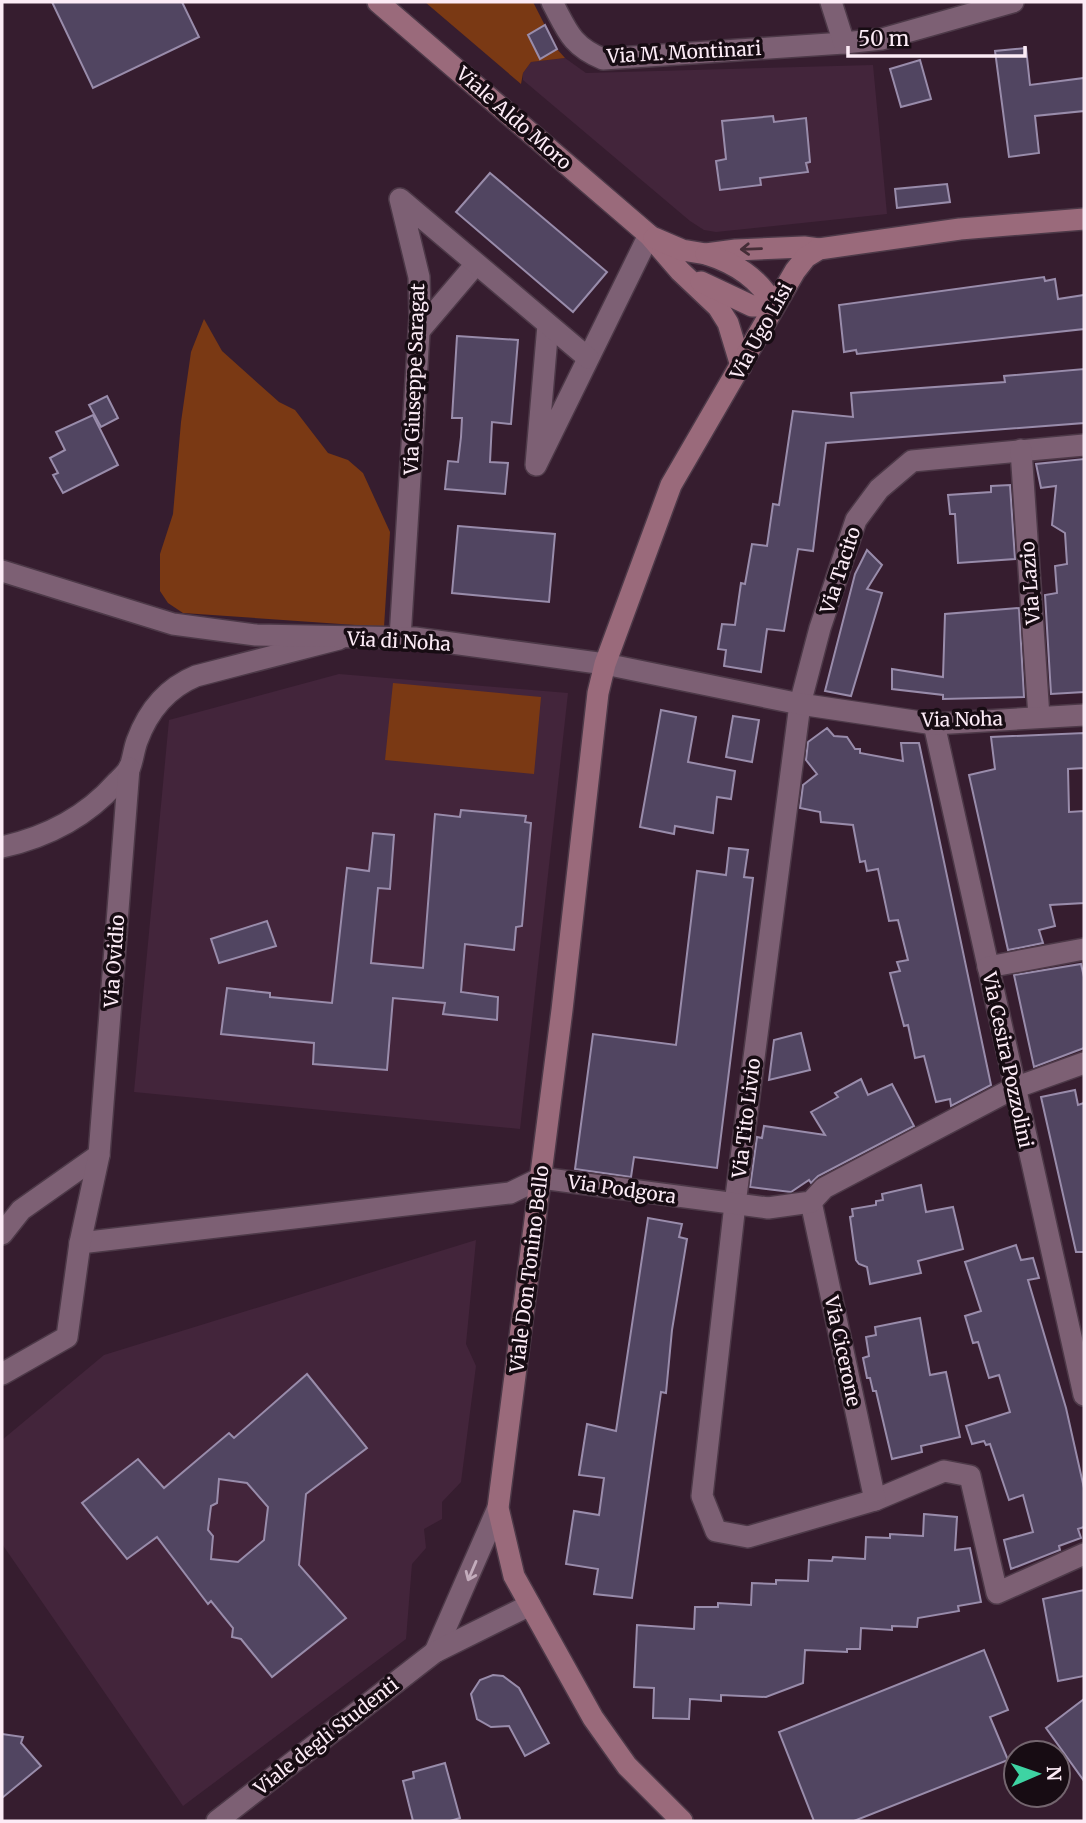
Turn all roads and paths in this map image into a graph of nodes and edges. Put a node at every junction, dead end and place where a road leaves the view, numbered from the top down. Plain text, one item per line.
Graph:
1 (378, 2) edge
2 (552, 2) edge
3 (831, 2) edge
4 (1003, 3) edge
5 (844, 44) junction
6 (1084, 219) edge
7 (649, 236) junction
8 (819, 249) junction
9 (706, 254) junction
10 (477, 264) junction
11 (680, 271) junction
12 (774, 306) junction
13 (548, 324) junction
14 (419, 331) junction
15 (588, 358) junction
16 (741, 366) junction
17 (1084, 445) edge
18 (1021, 450) junction
19 (2, 571) edge
20 (343, 638) junction
21 (400, 638) junction
22 (606, 664) junction
23 (800, 704) junction
24 (1084, 715) edge
25 (1039, 717) junction
26 (934, 724) junction
27 (130, 768) junction
28 (2, 847) edge
29 (1084, 948) edge
30 (988, 967) junction
31 (1084, 1063) edge
32 (1014, 1088) junction
33 (99, 1155) junction
34 (541, 1178) junction
35 (811, 1202) junction
36 (735, 1205) junction
37 (2, 1234) edge
38 (80, 1243) junction
39 (2, 1374) edge
40 (1084, 1395) edge
41 (875, 1500) junction
42 (498, 1508) junction
43 (1084, 1554) edge
44 (530, 1605) junction
45 (435, 1651) junction
46 (217, 1821) edge
47 (682, 1821) edge

1 - 7 main road, Viale Aldo Moro
2 - 5 street, Via M. Montinari
3 - 5 street
4 - 5 street, Via M. Montinari
6 - 8 main road
7 - 9 main road, Viale Aldo Moro
7 - 11 main road, Viale Aldo Moro
7 - 15 street
8 -> 9 main road, Viale Aldo Moro
8 - 12 main road, Via Ugo Lisi
9 - 12 main road, Viale Aldo Moro
10 - 13 street, Via Giuseppe Saragat
10 - 14 street
10 - 14 street, Via Giuseppe Saragat
11 - 12 main road, Viale Aldo Moro
11 - 16 main road, Viale Aldo Moro
12 - 16 main road, Via Ugo Lisi
13 - 15 street, Via Giuseppe Saragat
13 - 15 street
14 - 21 street, Via Giuseppe Saragat
16 - 22 main road, Via Ugo Lisi
17 - 18 street, Via Tacito
18 - 23 street, Via Tacito
18 - 25 street, Via Lazio
19 - 20 street, Via di Noha
20 - 21 street, Via di Noha
20 - 27 street
21 - 22 street, Via di Noha
22 - 23 street, Via di Noha
22 - 34 main road, Viale Don Tonino Bello
23 - 26 street, Via Noha
23 - 36 street, Via Tito Livio
24 - 25 street, Via Noha
25 - 26 street, Via Noha
26 - 30 street, Via Cesira Pozzolini
27 - 28 street
27 - 33 street, Via Ovidio
29 - 30 street
30 - 32 street, Via Cesira Pozzolini
31 - 32 street
32 - 35 street
32 - 40 street, Via Cesira Pozzolini
33 - 37 street
33 - 38 street, Via Ovidio
34 - 36 street, Via Podgora
34 - 38 street, Via Podgora
34 - 42 main road, Viale Don Tonino Bello
35 - 36 street, Via Podgora
35 - 41 street, Via Cicerone
36 - 41 street, Via Tito Livio
38 - 39 street, Via Ovidio
41 - 43 street
42 - 44 main road, Viale Don Tonino Bello
42 -> 45 street
44 - 45 street, Viale degli Studenti
44 - 47 main road, Viale Don Tonino Bello
45 - 46 street, Viale degli Studenti

